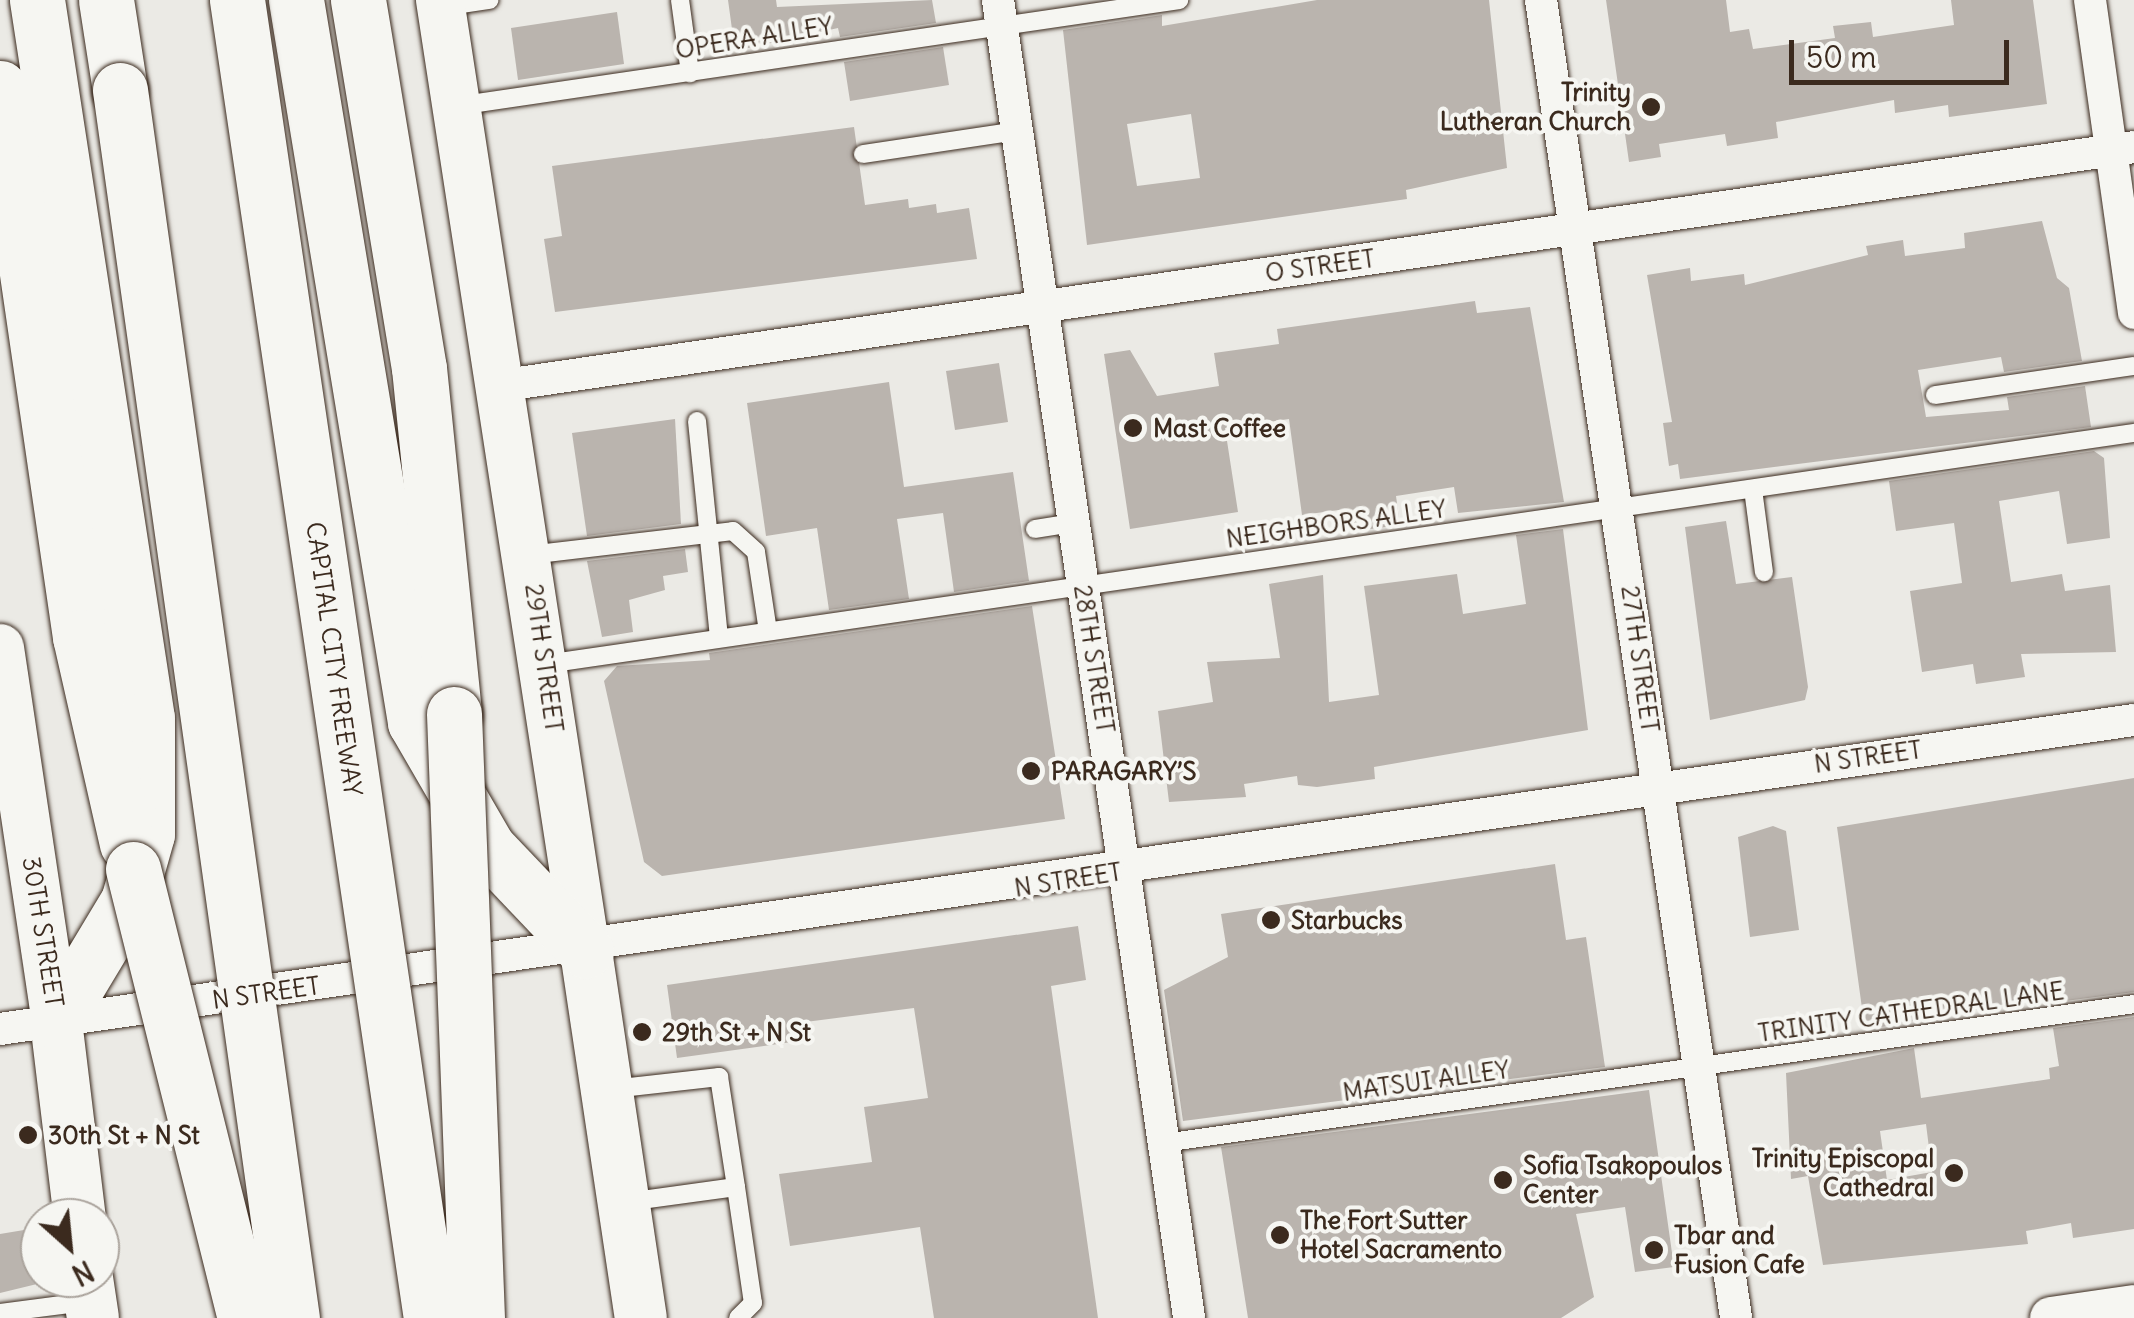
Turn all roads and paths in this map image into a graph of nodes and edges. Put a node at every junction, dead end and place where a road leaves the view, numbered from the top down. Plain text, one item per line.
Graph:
1 (37, 0) edge
2 (106, 0) edge
3 (237, 0) edge
4 (296, 0) edge
5 (358, 0) edge
6 (488, 0) edge
7 (680, 0) edge
8 (1179, 0) edge
9 (1541, 0) edge
10 (2090, 0) edge
11 (440, 4) edge
12 (1000, 13) edge
13 (690, 72) junction
14 (0, 88) edge
15 (454, 106) junction
16 (1017, 131) junction
17 (2122, 149) edge
18 (862, 154) dead end
19 (1576, 230) junction
20 (1042, 305) junction
21 (2134, 313) edge
22 (2134, 366) edge
23 (506, 385) junction
24 (1935, 395) dead end
25 (697, 421) dead end
26 (2134, 433) edge
27 (1753, 489) junction
28 (1618, 509) junction
29 (1074, 523) junction
30 (701, 529) junction
31 (1036, 529) dead end
32 (530, 555) junction
33 (1764, 572) dead end
34 (1083, 585) junction
35 (768, 631) junction
36 (719, 638) junction
37 (0, 648) edge
38 (546, 664) junction
39 (2134, 720) edge
40 (6, 738) edge
41 (1656, 788) junction
42 (1125, 871) junction
43 (586, 951) junction
44 (2134, 1004) edge
45 (56, 1021) junction
46 (0, 1029) edge
47 (1695, 1069) junction
48 (607, 1089) junction
49 (1164, 1143) junction
50 (736, 1187) junction
51 (78, 1198) edge
52 (624, 1202) junction
53 (90, 1299) edge
54 (2134, 1306) edge
55 (0, 1314) edge
56 (245, 1318) edge
57 (292, 1318) edge
58 (431, 1318) edge
59 (477, 1318) edge
60 (641, 1318) edge
61 (738, 1318) edge
62 (1190, 1318) edge
63 (1736, 1318) edge
64 (2051, 1318) edge

1 - 45 highway
2 - 57 highway, bridge
3 - 58 highway, CAPITAL CITY FREEWAY, bridge
4 - 43 highway
5 - 59 highway, bridge
6 - 11 lane
7 - 13 lane
8 - 12 lane, OPERA ALLEY
9 - 19 street, 27TH STREET
10 - 17 street
11 - 15 main road, 29TH STREET
12 - 13 lane, OPERA ALLEY
12 - 16 street, 28TH STREET
13 - 15 lane, OPERA ALLEY
14 - 56 highway, bridge
15 - 23 main road, 29TH STREET
16 - 18 lane
16 - 20 street, 28TH STREET
17 - 19 street, O STREET
17 - 21 street
19 - 20 street, O STREET
19 - 28 street, 27TH STREET
20 - 23 street, O STREET
20 - 29 street, 28TH STREET
22 - 24 lane
23 - 32 main road, 29TH STREET
25 - 30 lane
26 - 27 lane, NEIGHBORS ALLEY
27 - 28 lane, NEIGHBORS ALLEY
27 - 33 lane
28 - 34 lane, NEIGHBORS ALLEY
28 - 41 street, 27TH STREET
29 - 31 lane
29 - 34 street, 28TH STREET
30 - 32 lane
30 - 35 lane
30 - 36 lane
32 - 38 main road, 29TH STREET
34 - 35 lane, NEIGHBORS ALLEY
34 - 42 street, 28TH STREET
35 - 36 lane, NEIGHBORS ALLEY
36 - 38 lane, NEIGHBORS ALLEY
37 - 40 main road, 30TH STREET
38 - 43 main road, 29TH STREET
39 - 41 street, N STREET
40 - 45 main road, 30TH STREET
41 - 42 street, N STREET
41 - 47 street, 27TH STREET
42 - 43 street, N STREET
42 - 49 street, 28TH STREET
43 - 45 street, N STREET
43 - 48 main road, 29TH STREET
44 - 47 lane, TRINITY CATHEDRAL LANE
45 - 46 street, N STREET
45 - 51 main road, 30TH STREET
47 - 49 lane, MATSUI ALLEY
47 - 63 street, 27TH STREET
48 - 50 lane
48 - 52 main road, 29TH STREET
49 - 62 street, 28TH STREET
50 - 52 lane
50 - 61 lane
52 - 60 main road, 29TH STREET
53 - 55 lane
54 - 64 street

